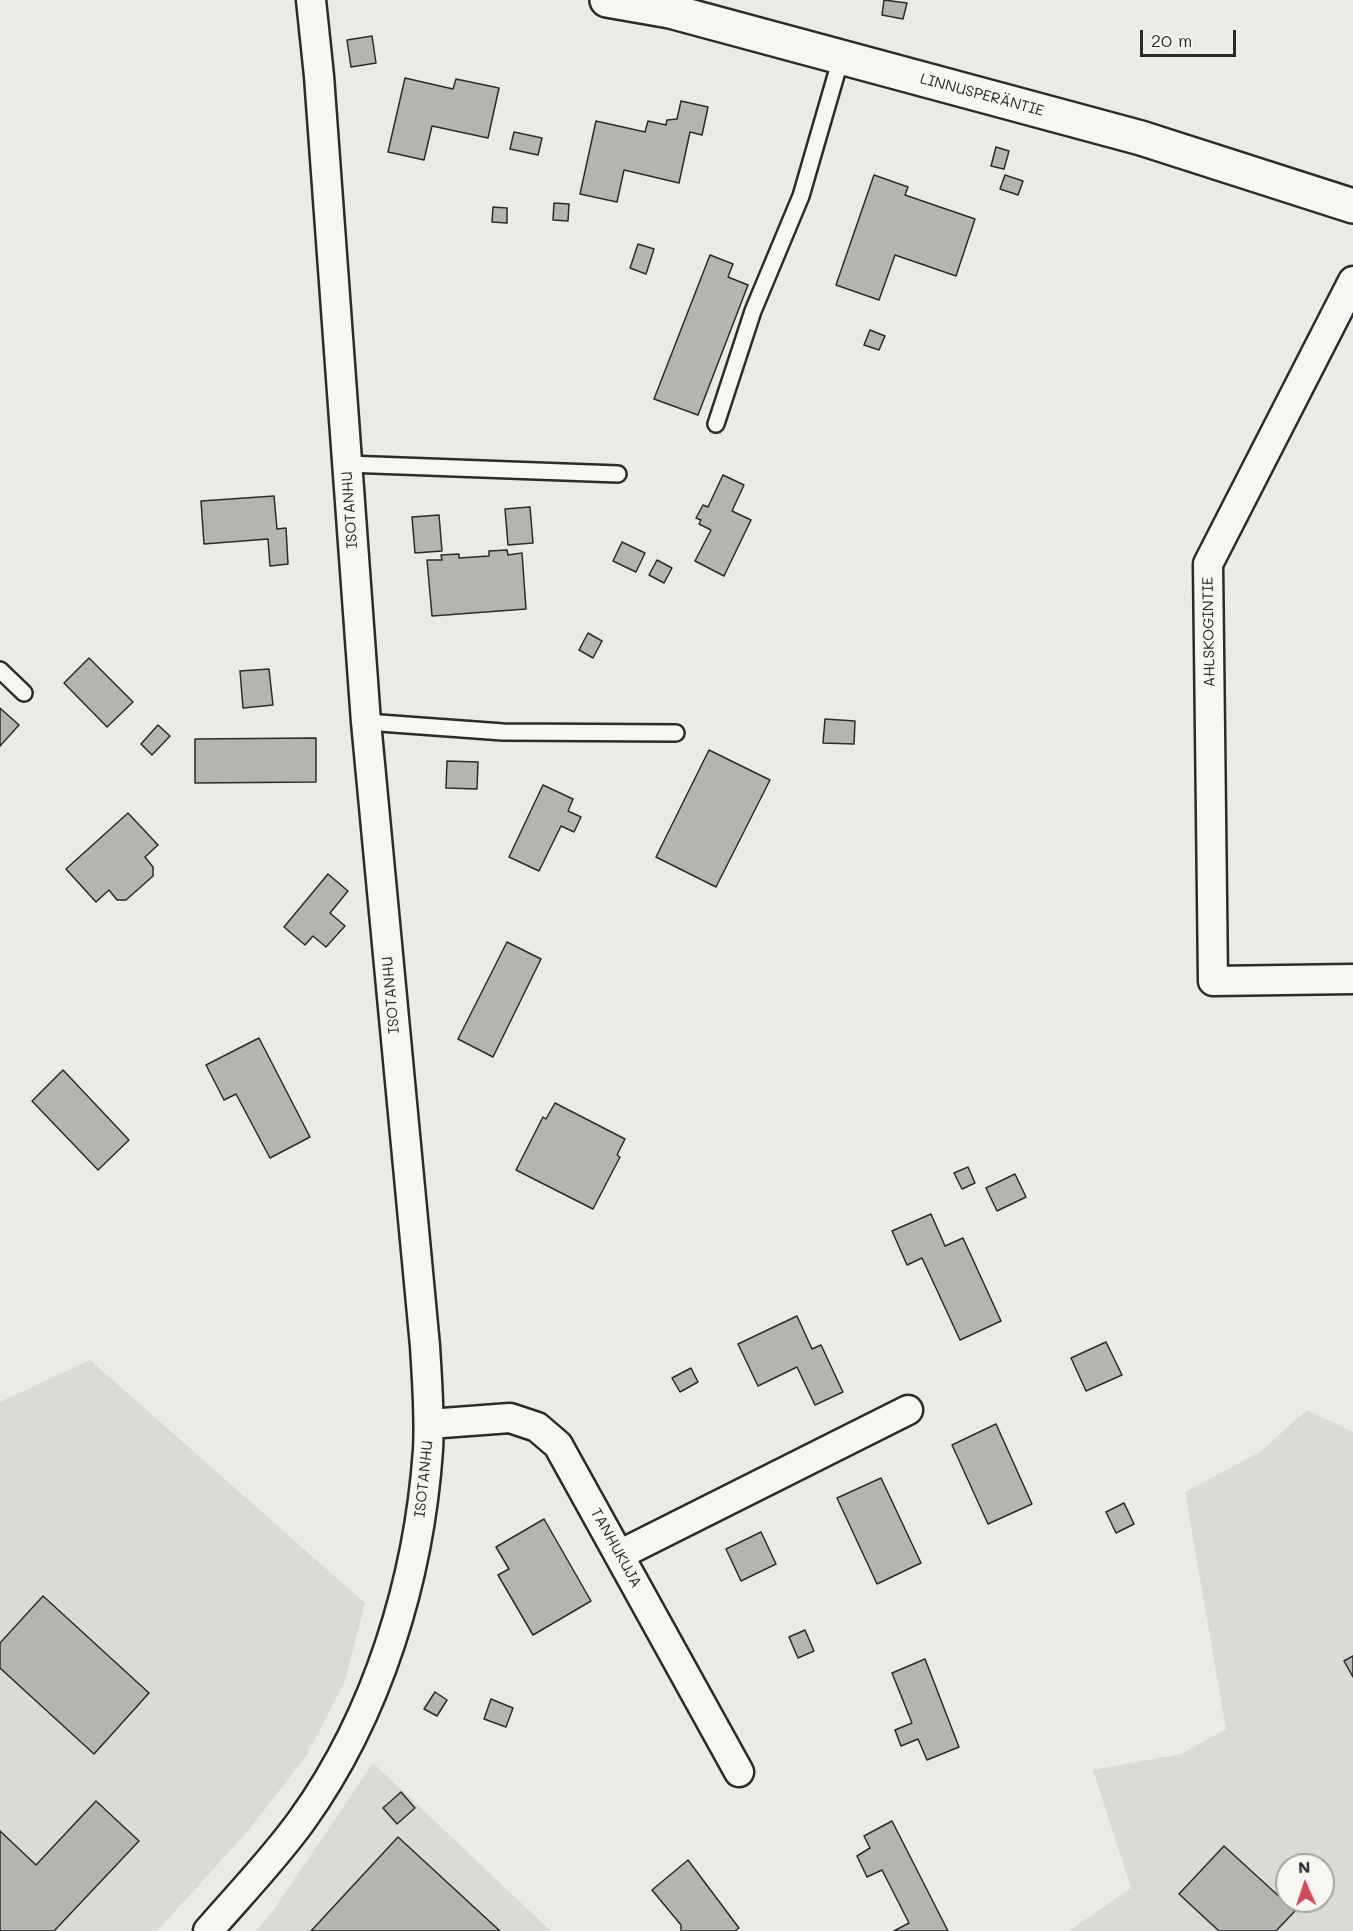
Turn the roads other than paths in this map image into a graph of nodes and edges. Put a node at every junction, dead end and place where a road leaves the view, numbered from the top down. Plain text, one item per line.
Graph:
1 (311, 0) edge
2 (607, 0) edge
3 (841, 57) junction
4 (1353, 206) edge
5 (1353, 281) edge
6 (716, 424) dead end
7 (346, 464) junction
8 (618, 474) dead end
9 (0, 670) edge
10 (24, 693) dead end
11 (366, 722) junction
12 (676, 733) dead end
13 (1353, 980) edge
14 (908, 1410) dead end
15 (429, 1424) junction
16 (621, 1554) junction
17 (739, 1772) dead end
18 (208, 1931) edge

1 - 7 street, ISOTANHU
2 - 3 street, LINNUSPERÄNTIE
3 - 4 street, LINNUSPERÄNTIE
3 - 6 lane
5 - 13 street, AHLSKOGINTIE
7 - 8 lane
7 - 11 street, ISOTANHU
9 - 10 lane
11 - 12 lane
11 - 15 street, ISOTANHU
14 - 16 street
15 - 16 street, TANHUKUJA
15 - 18 street, ISOTANHU
16 - 17 street, TANHUKUJA

